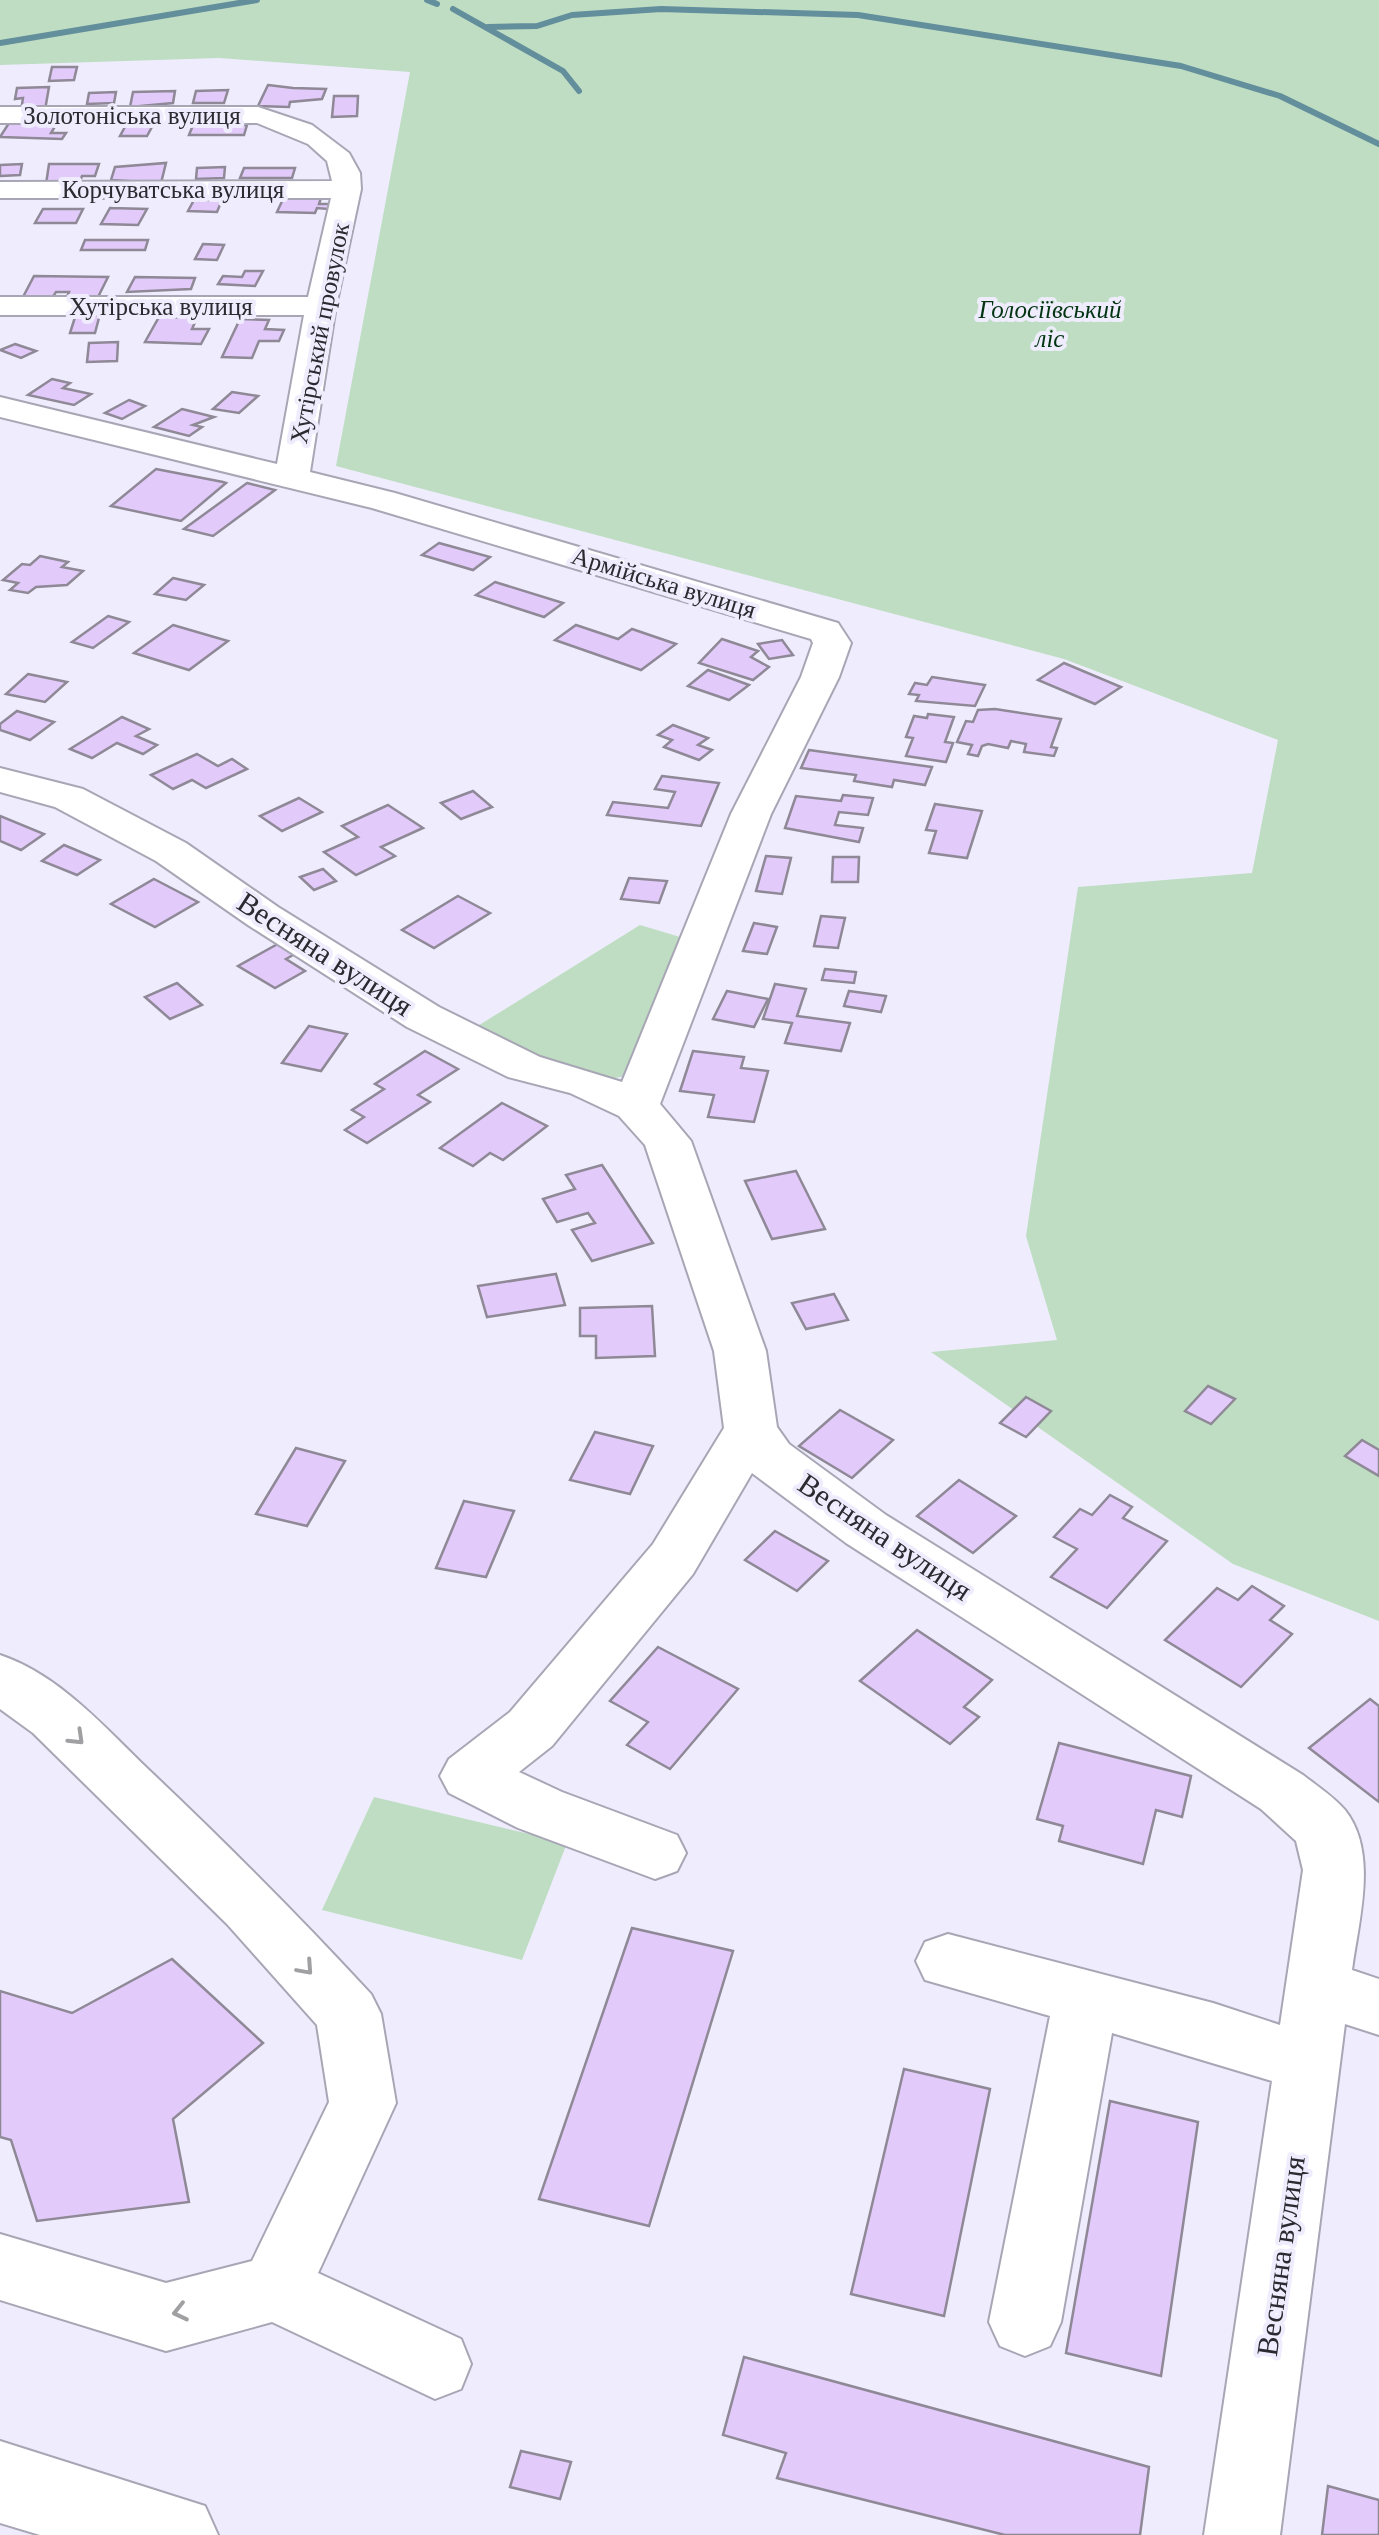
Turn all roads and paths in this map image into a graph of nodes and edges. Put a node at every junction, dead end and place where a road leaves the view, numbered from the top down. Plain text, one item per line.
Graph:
1 (0, 115) edge
2 (347, 189) junction
3 (0, 190) edge
4 (0, 306) edge
5 (321, 306) junction
6 (0, 407) edge
7 (292, 477) junction
8 (0, 780) edge
9 (636, 1106) junction
10 (751, 1429) junction
11 (0, 1678) edge
12 (656, 1853) dead end
13 (948, 1962) dead end
14 (1318, 1987) junction
15 (1086, 1998) junction
16 (1379, 2007) edge
17 (1308, 2064) junction
18 (0, 2267) edge
19 (274, 2288) junction
20 (1025, 2322) dead end
21 (436, 2364) dead end
22 (0, 2482) edge
23 (176, 2535) edge
24 (1242, 2535) edge

1 - 2 street, Золотоніська вулиця
2 - 3 street, Корчуватська вулиця
2 - 5 street, Хутірський провулок
4 - 5 street, Хутірська вулиця
5 - 7 street, Хутірський провулок
6 - 7 street, Армійська вулиця
7 - 9 street, Армійська вулиця
8 - 9 street, Весняна вулиця
9 - 10 street, Весняна вулиця
10 - 12 street
10 - 14 street, Весняна вулиця
11 -> 19 street
13 - 15 street
14 - 16 street
14 - 17 street, Весняна вулиця
15 - 17 street
15 - 20 street
17 - 24 street, Весняна вулиця
19 -> 18 street
19 - 21 street
22 - 23 main road

